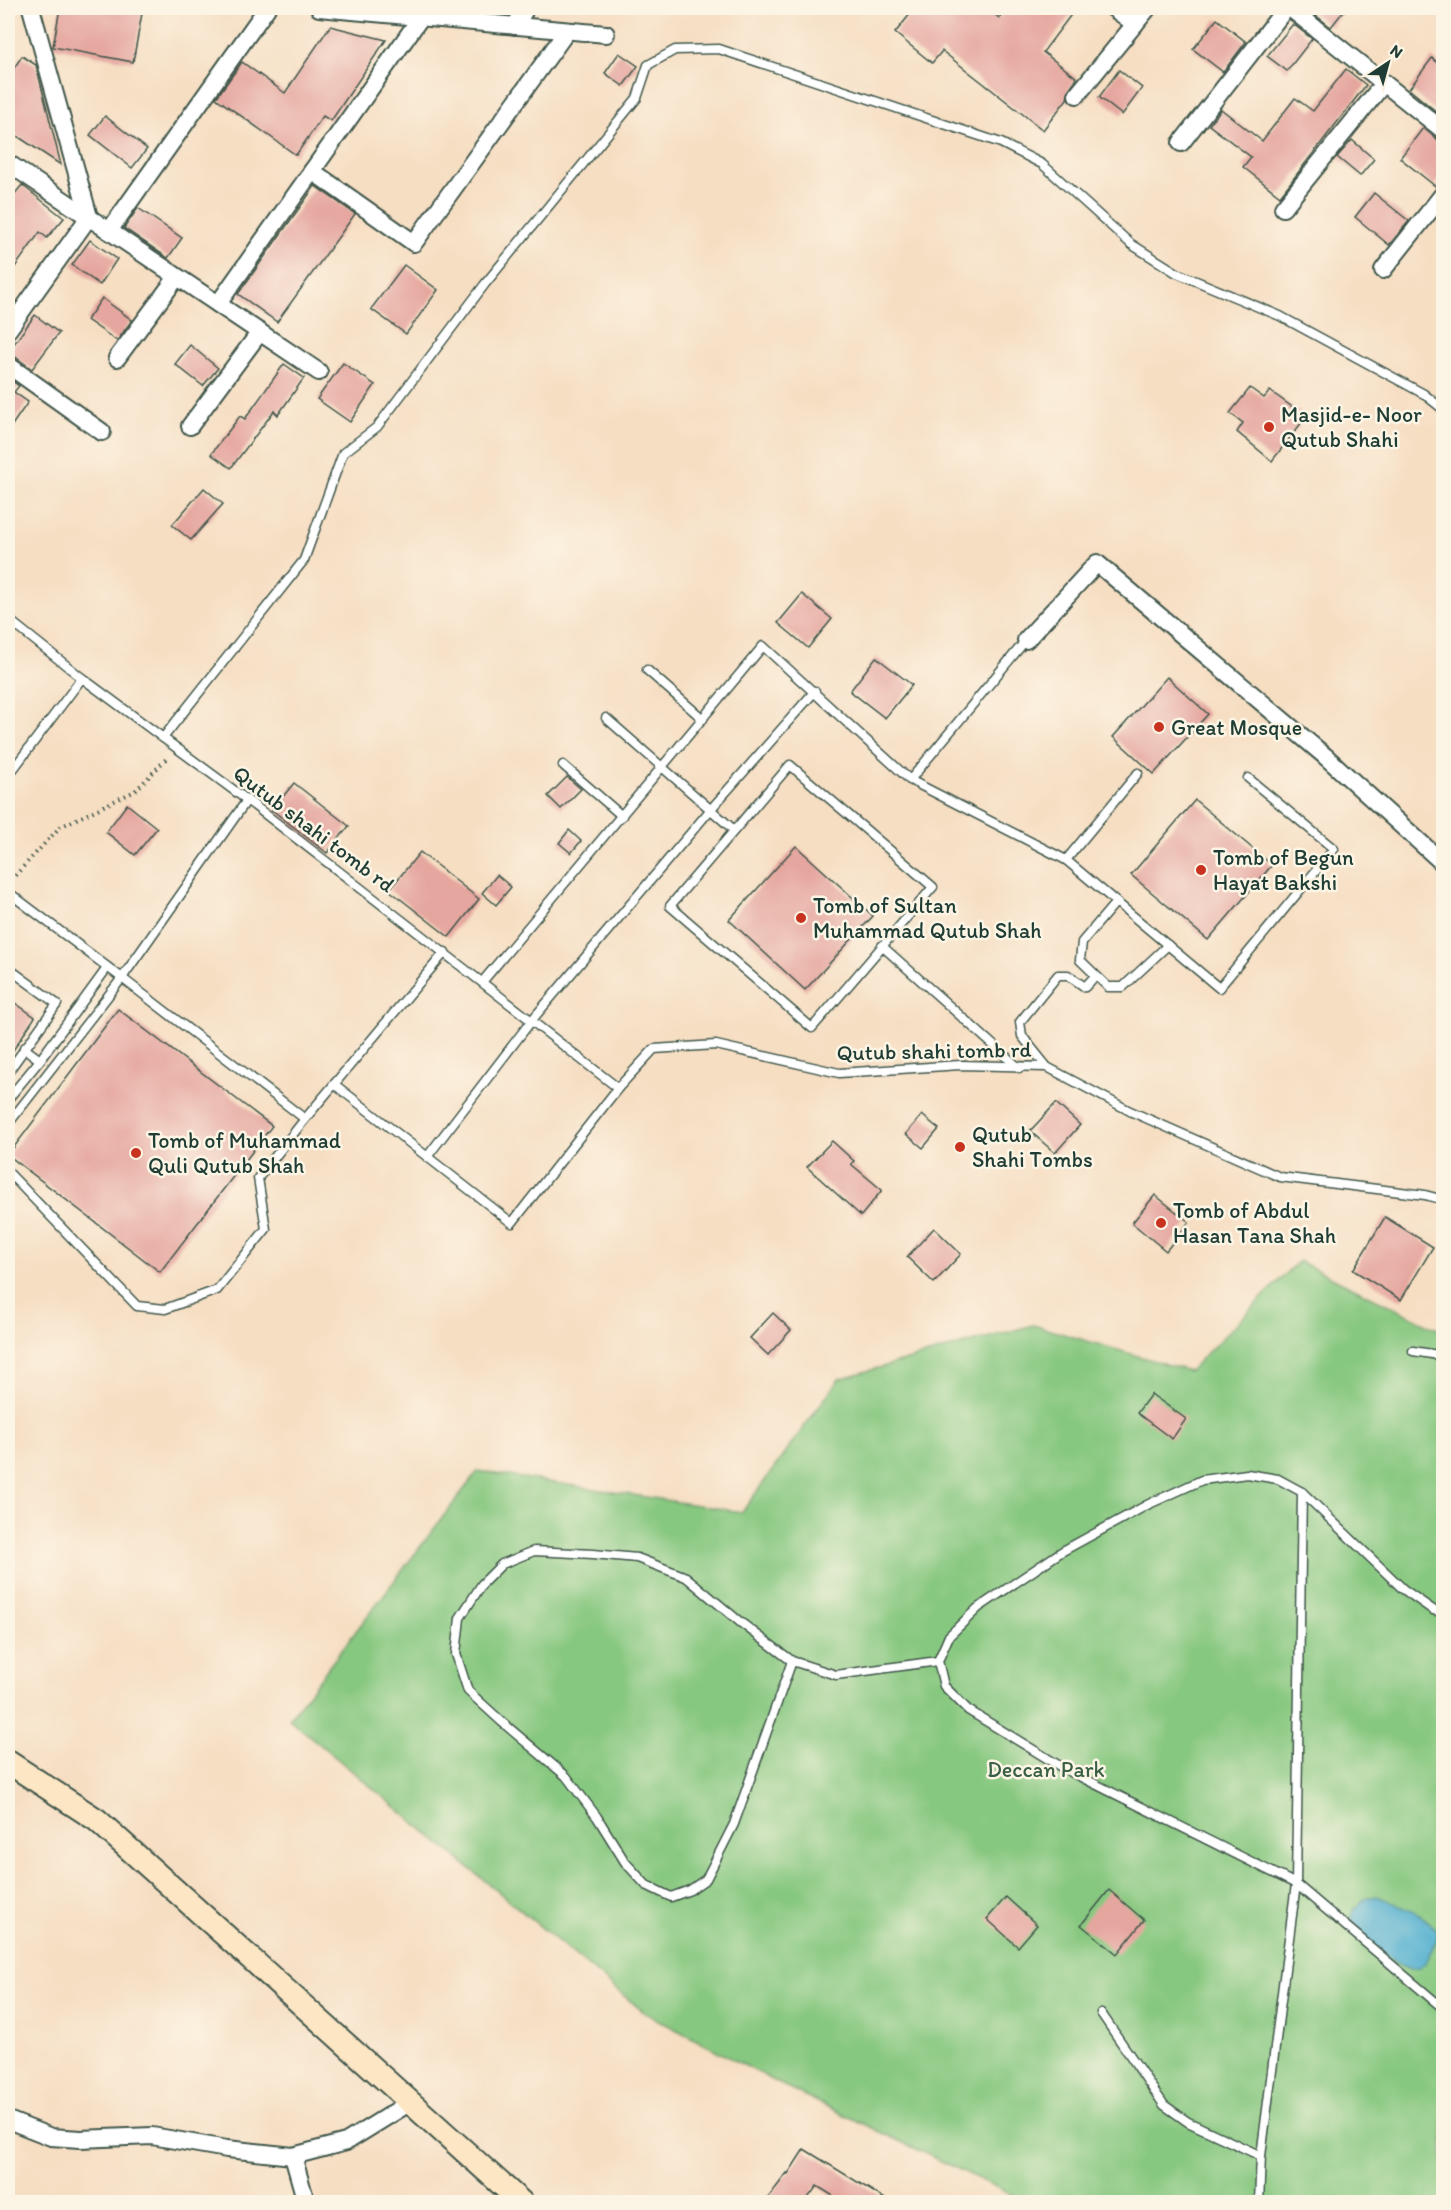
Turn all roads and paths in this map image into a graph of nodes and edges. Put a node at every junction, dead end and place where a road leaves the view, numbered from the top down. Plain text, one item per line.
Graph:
1 (31, 8) edge
2 (267, 8) edge
3 (319, 8) edge
4 (526, 8) edge
5 (1113, 8) edge
6 (1148, 8) edge
7 (1288, 8) edge
8 (391, 11) edge
9 (422, 17) junction
10 (1135, 24) junction
11 (515, 26) junction
12 (567, 31) junction
13 (606, 34) dead end
14 (1384, 83) junction
15 (1077, 96) dead end
16 (1443, 131) edge
17 (1182, 143) dead end
18 (8, 163) edge
19 (312, 171) junction
20 (1443, 193) edge
21 (1283, 208) dead end
22 (89, 217) junction
23 (109, 231) junction
24 (1383, 270) dead end
25 (177, 277) junction
26 (218, 304) junction
27 (8, 330) edge
28 (260, 332) junction
29 (117, 358) dead end
30 (8, 365) edge
31 (319, 372) dead end
32 (1443, 410) edge
33 (190, 426) dead end
34 (102, 432) dead end
35 (8, 619) edge
36 (1026, 640) joint
37 (648, 670) dead end
38 (82, 678) junction
39 (815, 691) junction
40 (606, 718) dead end
41 (703, 719) junction
42 (164, 738) junction
43 (176, 747) junction
44 (563, 765) dead end
45 (663, 767) junction
46 (1138, 773) dead end
47 (8, 776) edge
48 (1248, 778) dead end
49 (910, 780) junction
50 (247, 800) junction
51 (711, 809) junction
52 (622, 816) junction
53 (734, 830) junction
54 (1066, 860) junction
55 (1443, 864) edge
56 (8, 884) edge
57 (8, 892) edge
58 (1116, 902) junction
59 (1168, 945) junction
60 (882, 946) junction
61 (444, 952) junction
62 (107, 968) junction
63 (8, 969) edge
64 (1095, 976) junction
65 (122, 978) junction
66 (483, 981) junction
67 (532, 1020) junction
68 (24, 1048) junction
69 (40, 1060) junction
70 (1047, 1067) junction
71 (1020, 1068) junction
72 (8, 1072) edge
73 (334, 1084) junction
74 (618, 1088) junction
75 (8, 1099) edge
76 (305, 1119) junction
77 (8, 1124) edge
78 (428, 1157) junction
79 (8, 1172) edge
80 (1443, 1200) edge
81 (1413, 1351) dead end
82 (1443, 1356) edge
83 (1302, 1492) junction
84 (1443, 1613) edge
85 (938, 1661) junction
86 (792, 1662) junction
87 (8, 1762) edge
88 (1296, 1884) junction
89 (1443, 2009) edge
90 (1101, 2013) dead end
91 (409, 2103) junction
92 (8, 2120) edge
93 (293, 2156) junction
94 (1261, 2156) junction
95 (306, 2202) edge
96 (521, 2202) edge
97 (1259, 2202) edge

1 - 22 street
2 - 23 street
3 - 8 street
4 - 11 street
5 - 10 street
6 - 10 street
7 - 14 street
7 - 17 street
8 - 9 street
9 - 11 street
9 - 19 street
10 - 15 street
11 - 12 street
12 - 13 street
12 - 19 street
14 - 16 street
14 - 21 street
18 - 22 street
19 - 26 street
20 - 24 street
22 - 23 street
22 - 27 street
23 - 25 street
25 - 26 street
25 - 29 street
26 - 28 street
28 - 31 street
28 - 33 street
30 - 34 street
32 - 42 lane
35 - 38 lane, Qutub shahi tomb rd
36 - 49 lane
36 - 55 street
37 - 41 lane
38 - 42 lane, Qutub shahi tomb rd
38 - 47 lane
39 - 41 lane
39 - 49 lane
39 - 51 lane
40 - 45 lane
41 - 45 lane
42 - 43 lane, Qutub shahi tomb rd
43 - 50 lane, Qutub shahi tomb rd
43 - 56 path
44 - 52 lane
45 - 51 lane
45 - 52 lane
46 - 54 lane
48 - 59 lane
49 - 54 lane
50 - 61 lane, Qutub shahi tomb rd
50 - 65 lane
51 - 53 lane
51 - 67 lane
52 - 66 lane
53 - 60 lane
53 - 60 lane
54 - 58 lane
57 - 62 lane
58 - 59 lane
58 - 64 lane
59 - 64 lane
60 - 71 lane
61 - 66 lane, Qutub shahi tomb rd
61 - 73 lane
62 - 65 lane
62 - 69 lane
63 - 68 lane
64 - 70 lane
65 - 76 lane
65 - 77 lane
66 - 67 lane, Qutub shahi tomb rd
67 - 74 lane, Qutub shahi tomb rd
67 - 78 lane
68 - 69 lane
68 - 72 lane
69 - 75 lane
70 - 71 lane, Qutub shahi tomb rd
70 - 80 lane, Qutub shahi tomb rd
71 - 74 lane, Qutub shahi tomb rd
73 - 76 lane
73 - 78 lane, Qutub shahi tomb rd
74 - 78 lane, Qutub shahi tomb rd
76 - 79 lane
81 - 82 lane
83 - 84 lane
83 - 85 lane
83 - 88 lane
85 - 86 lane
85 - 88 lane
86 - 86 lane
87 - 91 street
88 - 89 lane
88 - 94 lane
90 - 94 lane
91 - 93 street
91 - 96 street
92 - 93 street
93 - 95 street
94 - 97 lane

